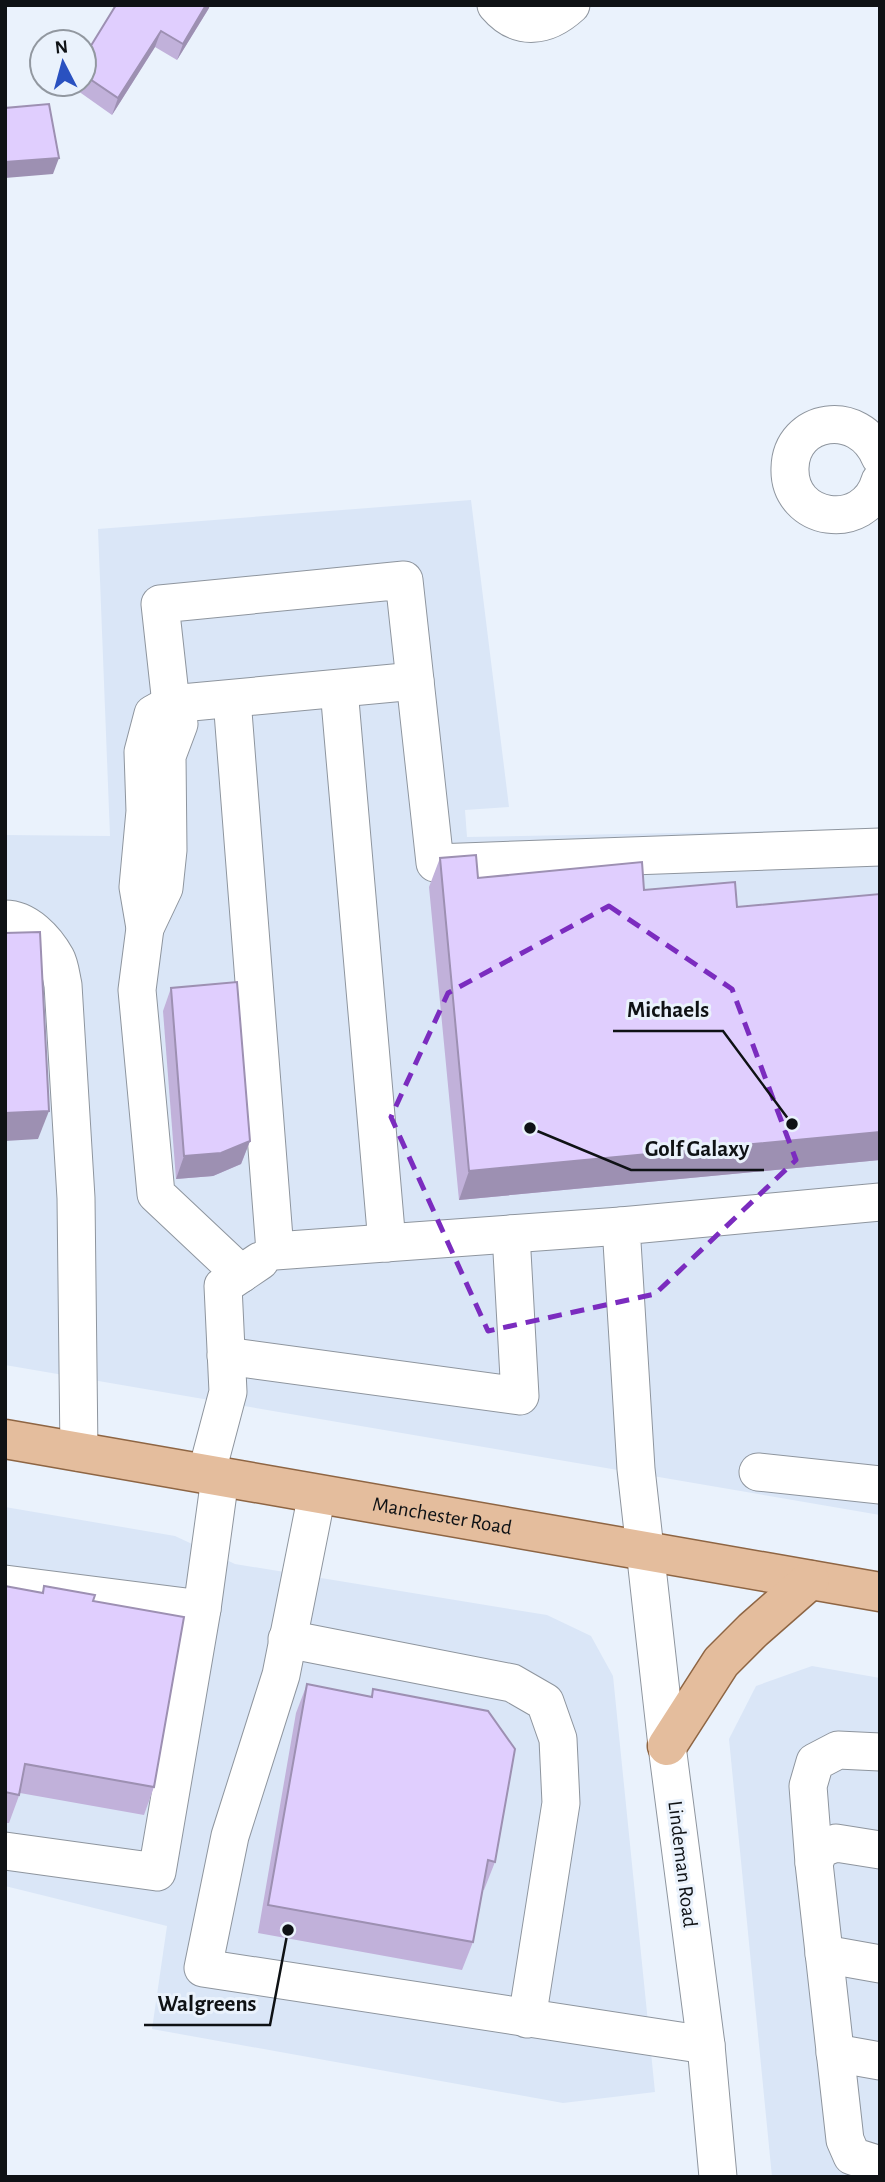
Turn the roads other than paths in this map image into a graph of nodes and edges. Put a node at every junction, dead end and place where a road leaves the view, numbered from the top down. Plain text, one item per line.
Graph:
1 (496, 5) edge
2 (571, 5) edge
3 (880, 457) edge
4 (880, 481) edge
5 (415, 681) junction
6 (339, 689) junction
7 (232, 699) junction
8 (171, 704) junction
9 (880, 847) edge
10 (5, 919) edge
11 (880, 1202) edge
12 (621, 1226) junction
13 (512, 1234) junction
14 (387, 1243) junction
15 (275, 1251) junction
16 (241, 1274) junction
17 (226, 1356) junction
18 (5, 1439) edge
19 (79, 1452) junction
20 (758, 1472) dead end
21 (213, 1476) junction
22 (880, 1485) edge
23 (317, 1494) junction
24 (645, 1551) junction
25 (810, 1580) junction
26 (5, 1584) edge
27 (880, 1592) edge
28 (202, 1609) junction
29 (287, 1639) junction
30 (667, 1746) junction
31 (880, 1752) edge
32 (880, 1850) edge
33 (5, 1851) edge
34 (814, 1863) junction
35 (824, 1954) junction
36 (880, 1964) edge
37 (527, 2019) junction
38 (706, 2045) junction
39 (835, 2053) junction
40 (880, 2061) edge
41 (880, 2165) edge
42 (720, 2169) edge

1 - 2 street
3 - 4 street
5 - 6 street
5 - 8 street
5 - 9 street
6 - 7 street
6 - 14 street
7 - 8 street
7 - 15 street
8 - 16 street
10 - 19 street
11 - 12 street
12 - 13 street
12 - 24 street, Lindeman Road
13 - 14 street
13 - 17 street
14 - 15 street
15 - 16 street
16 - 17 street
17 - 21 street
18 - 19 main road, Manchester Road
19 - 21 main road, Manchester Road
20 - 22 street
21 - 23 main road, Manchester Road
21 - 28 street
23 - 24 main road, Manchester Road
23 - 29 street
24 - 25 main road, Manchester Road
24 - 30 street, Lindeman Road
25 - 27 main road, Manchester Road
25 - 30 main road
26 - 28 street
28 - 33 street
29 - 37 street
29 - 37 street
30 - 38 street, Lindeman Road
31 - 34 street
32 - 34 street
34 - 35 street
35 - 36 street
35 - 39 street
37 - 38 street
38 - 42 street, Lindeman Road
39 - 40 street
39 - 41 street

